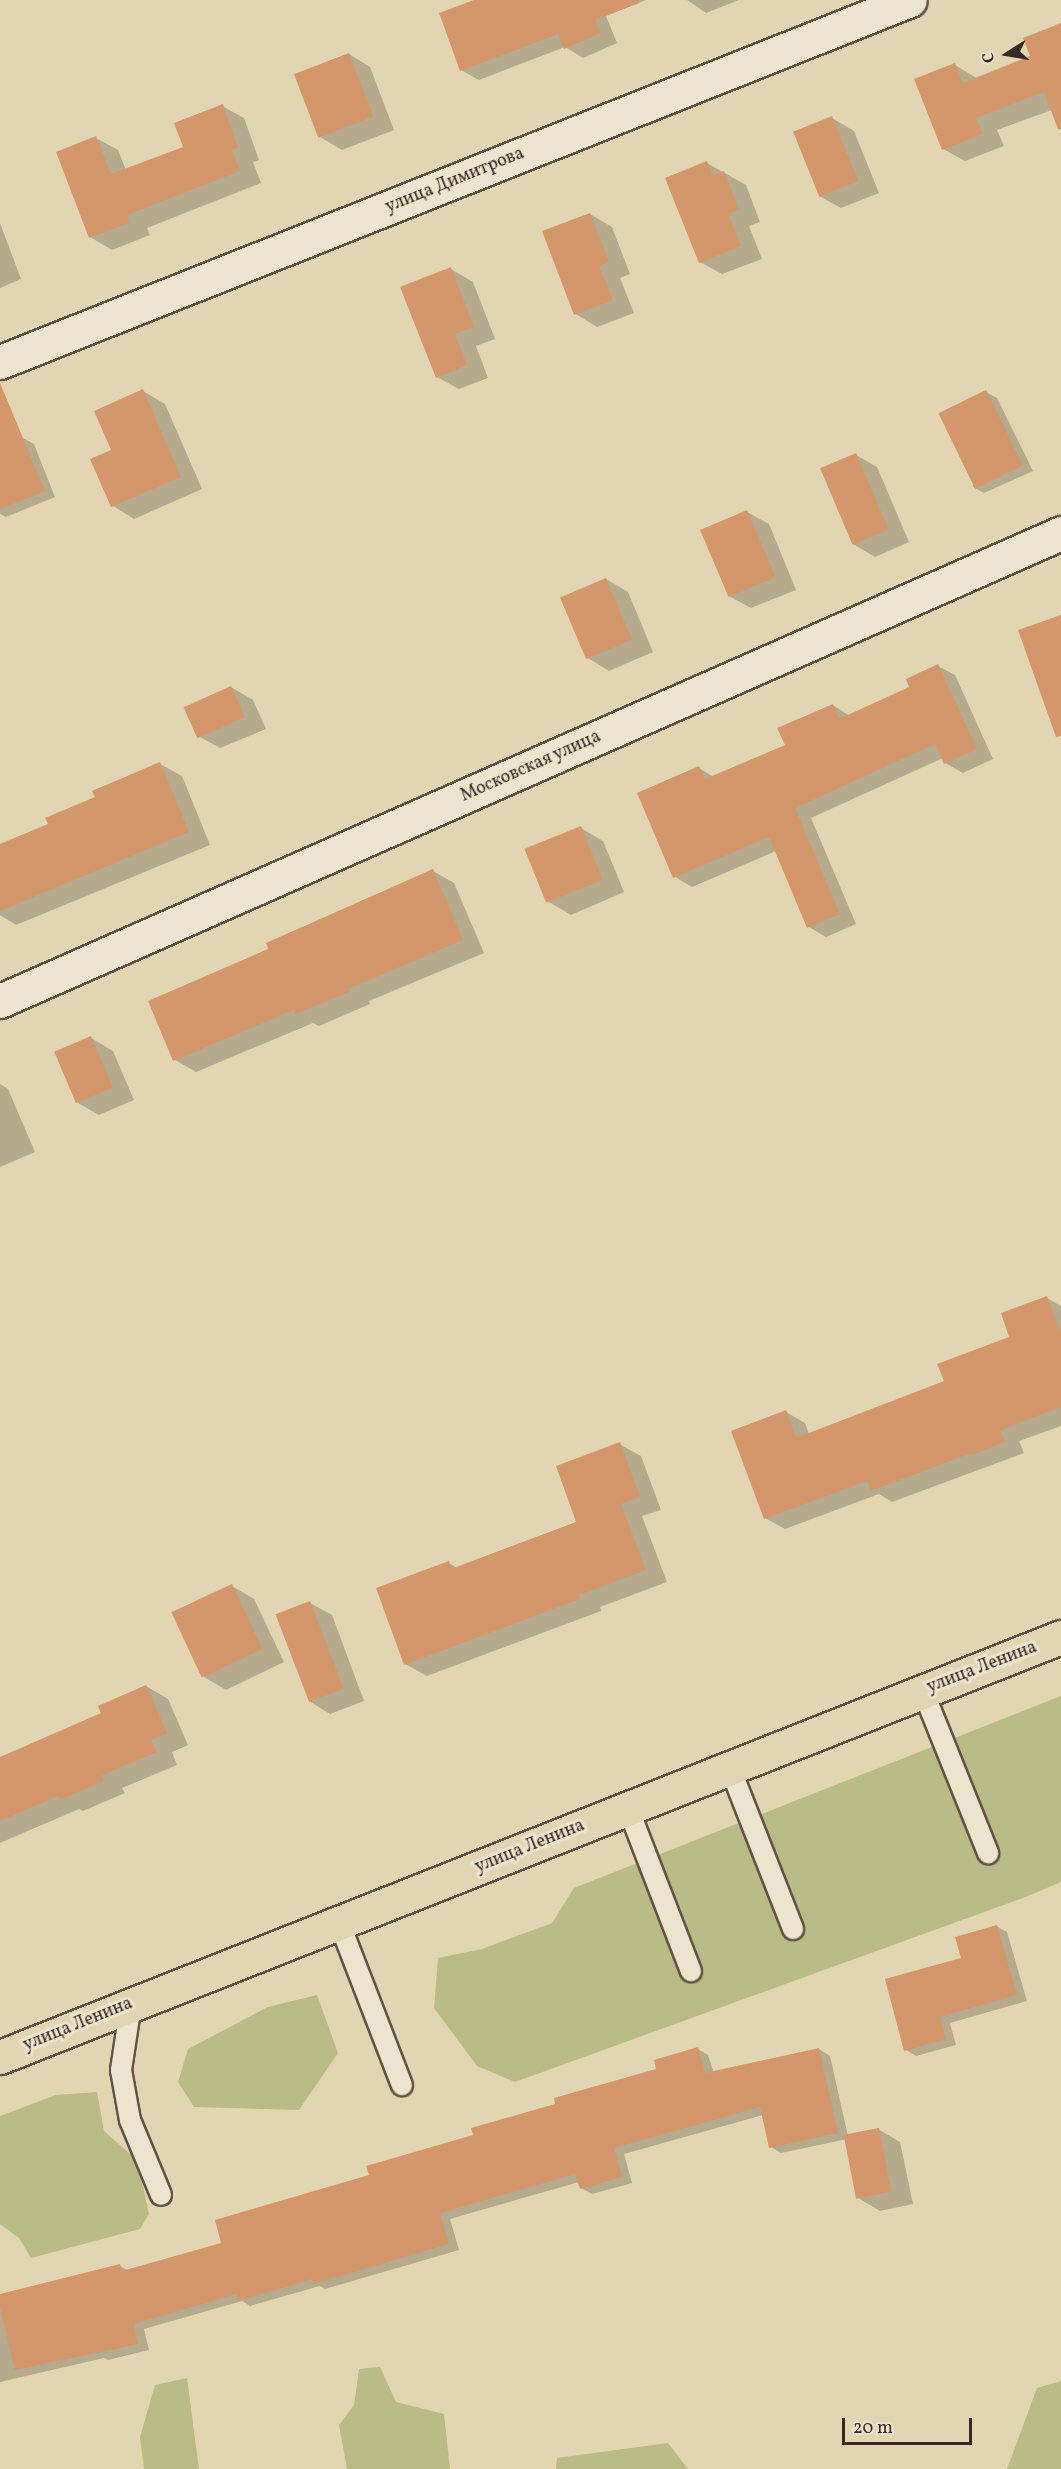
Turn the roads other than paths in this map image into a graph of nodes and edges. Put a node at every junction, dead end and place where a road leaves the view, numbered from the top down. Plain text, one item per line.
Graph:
1 (910, 0) edge
2 (0, 362) edge
3 (1061, 534) edge
4 (0, 1001) edge
5 (1061, 1637) edge
6 (923, 1692) junction
7 (730, 1768) junction
8 (628, 1808) junction
9 (988, 1853) dead end
10 (339, 1922) junction
11 (793, 1929) dead end
12 (690, 1971) dead end
13 (132, 2004) junction
14 (0, 2057) edge
15 (402, 2085) dead end
16 (160, 2195) dead end

1 - 2 street, улица Димитрова
3 - 4 street, Московская улица
5 - 6 main road, улица Ленина
6 - 7 main road, улица Ленина
6 - 9 lane
7 - 8 main road, улица Ленина
7 - 11 lane
8 - 10 main road, улица Ленина
8 - 12 lane
10 - 13 main road, улица Ленина
10 - 15 lane
13 - 14 main road, улица Ленина
13 - 16 lane

